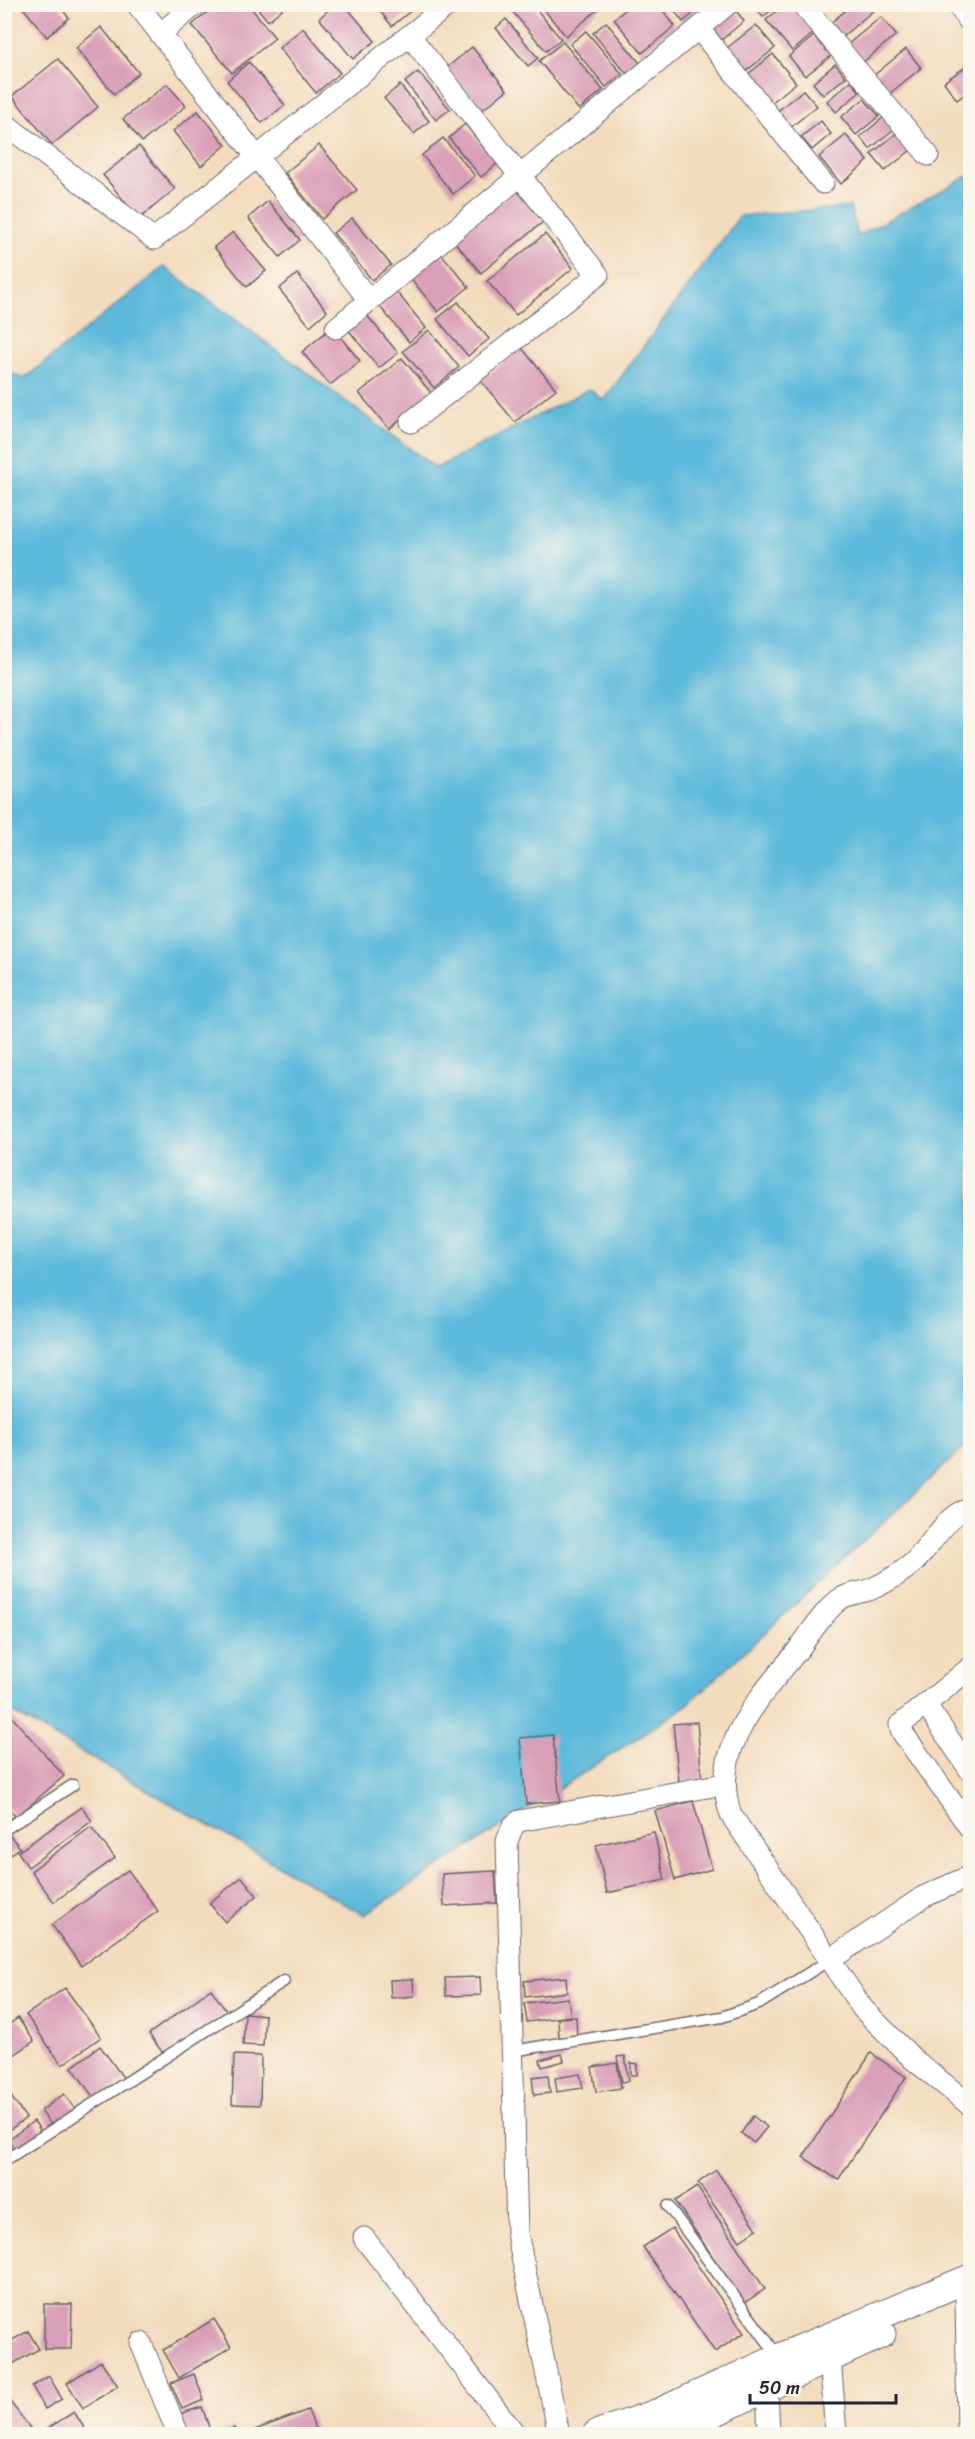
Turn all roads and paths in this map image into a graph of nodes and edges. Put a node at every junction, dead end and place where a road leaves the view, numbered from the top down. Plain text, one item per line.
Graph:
1 (137, 4) edge
2 (196, 4) edge
3 (449, 4) edge
4 (728, 4) edge
5 (802, 4) edge
6 (957, 4) edge
7 (970, 22) edge
8 (699, 29) junction
9 (160, 34) junction
10 (410, 36) junction
11 (4, 123) edge
12 (928, 155) dead end
13 (257, 158) junction
14 (520, 176) junction
15 (823, 183) dead end
16 (369, 300) junction
17 (336, 328) dead end
18 (411, 422) dead end
19 (970, 1511) edge
20 (970, 1668) edge
21 (926, 1705) junction
22 (970, 1770) edge
23 (724, 1784) junction
24 (73, 1785) dead end
25 (970, 1828) edge
26 (4, 1830) edge
27 (970, 1876) edge
28 (831, 1959) junction
29 (284, 1981) dead end
30 (512, 2051) junction
31 (970, 2105) edge
32 (4, 2161) edge
33 (668, 2206) dead end
34 (364, 2238) dead end
35 (969, 2289) edge
36 (141, 2343) dead end
37 (830, 2348) junction
38 (780, 2357) junction
39 (767, 2388) junction
40 (704, 2426) edge
41 (178, 2434) edge
42 (515, 2434) edge
43 (559, 2434) edge
44 (596, 2434) edge
45 (660, 2434) edge
46 (769, 2434) edge
47 (836, 2434) edge
48 (968, 2434) edge

1 - 9 street
2 - 9 street
3 - 10 street
4 - 8 street
5 - 12 street
6 - 7 street
8 - 14 street
8 - 15 street
9 - 13 street
10 - 13 street
10 - 14 street
11 - 13 street
13 - 16 street
14 - 16 street
14 - 18 street
16 - 17 street
19 - 23 street
20 - 21 street
21 - 22 street
21 - 25 street
23 - 28 street
23 - 30 street
24 - 26 lane
27 - 28 street
28 - 30 lane
28 - 31 street
29 - 32 lane
30 - 43 street
33 - 38 lane
34 - 42 street
35 - 37 street
35 - 48 street
36 - 41 street
37 - 38 street
37 - 39 street
37 - 47 street
38 - 44 street
39 - 40 street
39 - 46 street
40 - 45 street

